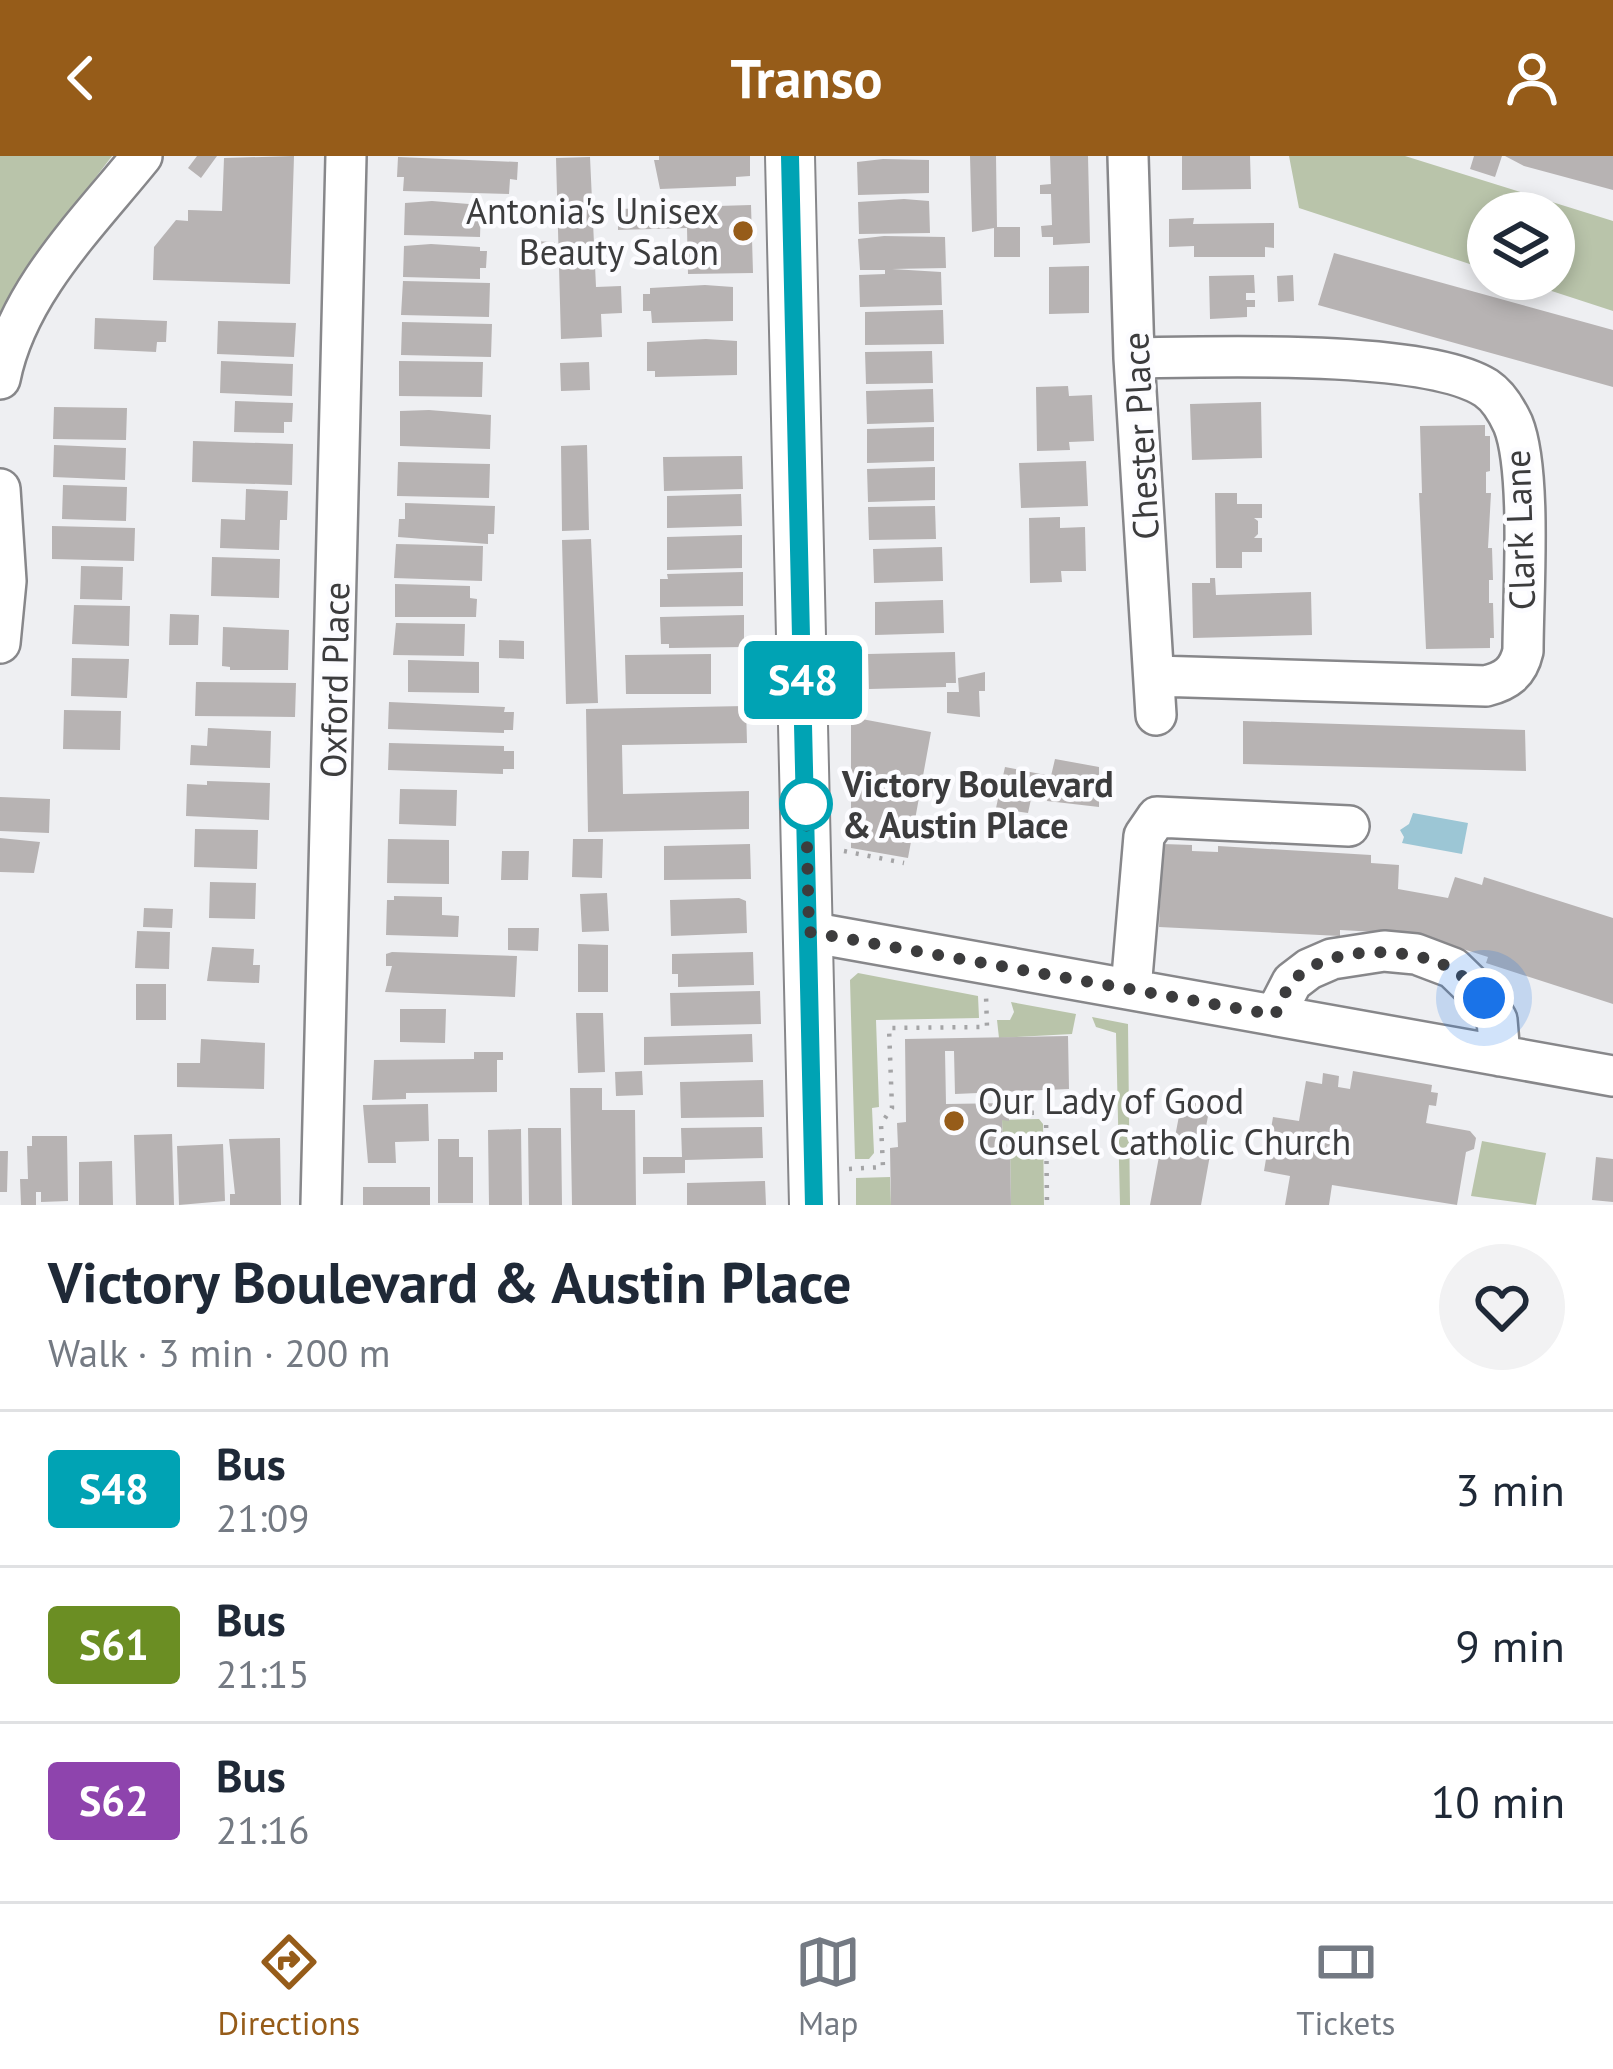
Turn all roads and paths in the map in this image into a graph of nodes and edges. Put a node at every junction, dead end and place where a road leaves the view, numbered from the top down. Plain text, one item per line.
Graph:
1 (142, 156) edge
2 (346, 156) edge
3 (790, 156) edge
4 (1128, 156) edge
5 (1134, 358) junction
6 (0, 379) edge
7 (0, 489) edge
8 (0, 644) edge
9 (1155, 676) junction
10 (1156, 716) dead end
11 (1349, 826) dead end
12 (844, 851) dead end
13 (904, 863) dead end
14 (809, 932) junction
15 (1131, 989) junction
16 (986, 992) dead end
17 (1275, 1015) junction
18 (1500, 1056) junction
19 (1613, 1076) edge
20 (1060, 1112) dead end
21 (1019, 1113) dead end
22 (1046, 1113) junction
23 (849, 1168) dead end
24 (321, 1205) edge
25 (814, 1205) edge
26 (1047, 1205) edge

1 - 6 street
2 - 24 street, Oxford Place
3 - 14 main road
4 - 5 street, Chester Place
5 - 9 street, Chester Place
5 - 9 street, Clark Lane
7 - 8 street
9 - 10 street, Chester Place
11 - 15 street
12 - 13 path
14 - 15 street
14 - 25 main road
15 - 17 street
16 - 23 path
17 - 18 street
17 - 18 street
18 - 19 street
20 - 22 path
21 - 22 path
22 - 26 path

